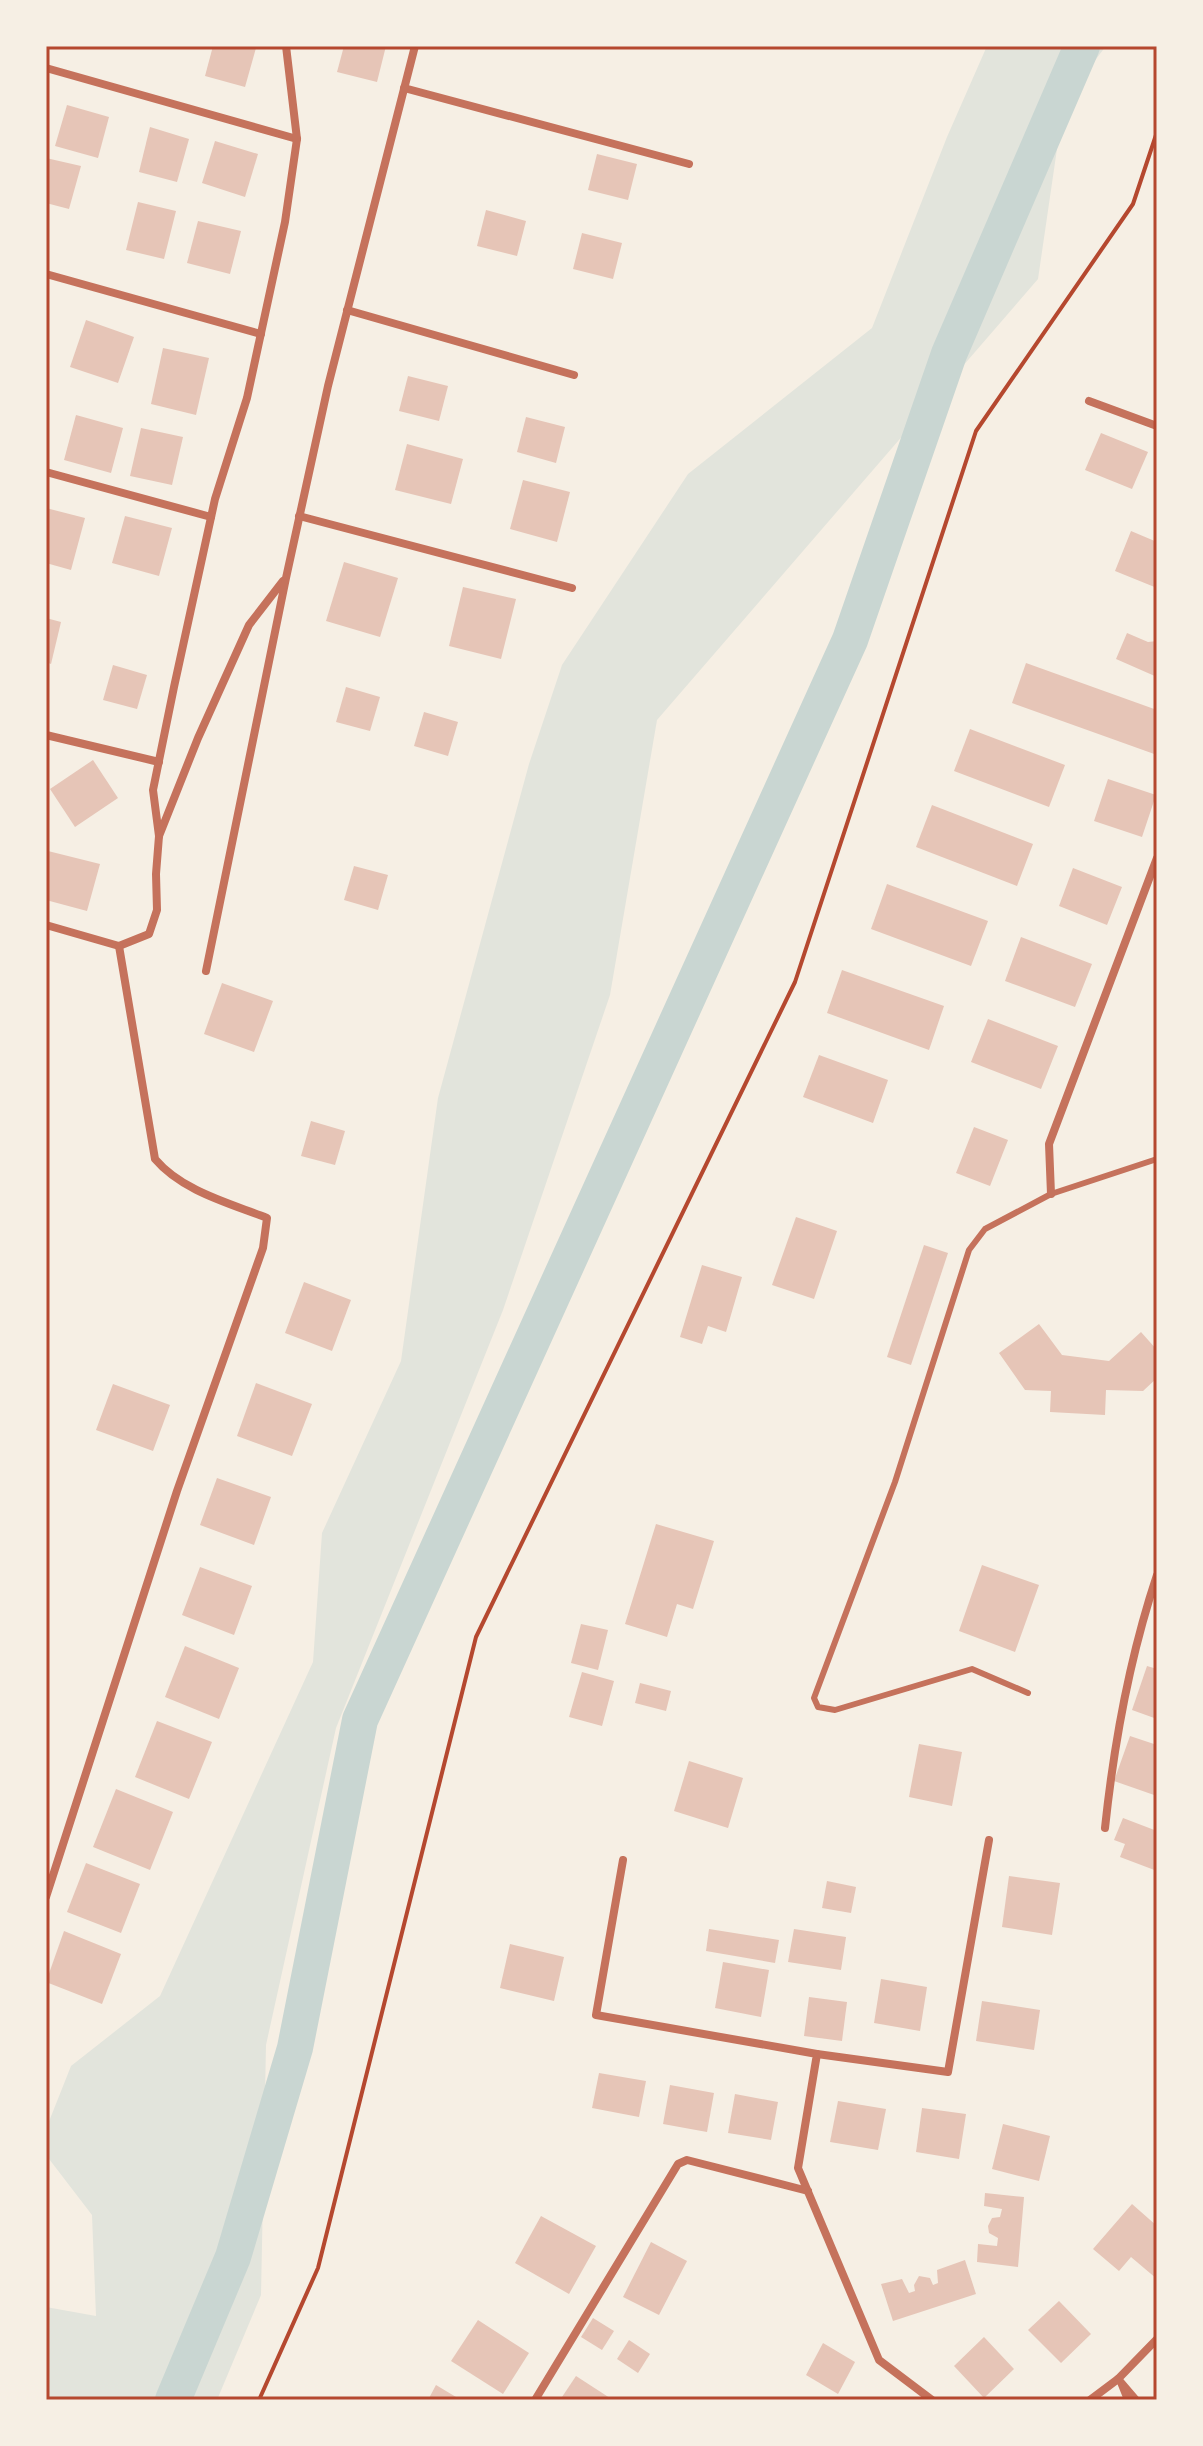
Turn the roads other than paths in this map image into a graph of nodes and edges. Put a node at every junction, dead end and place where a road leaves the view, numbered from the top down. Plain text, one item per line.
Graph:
1 (286, 46) edge
2 (415, 46) edge
3 (46, 68) edge
4 (404, 88) junction
5 (297, 139) junction
6 (689, 164) dead end
7 (46, 274) edge
8 (347, 310) junction
9 (261, 334) junction
10 (574, 375) dead end
11 (1089, 401) dead end
12 (1157, 426) edge
13 (46, 472) edge
14 (299, 516) junction
15 (211, 517) junction
16 (286, 578) junction
17 (572, 588) dead end
18 (46, 735) edge
19 (159, 762) junction
20 (159, 836) junction
21 (1157, 858) edge
22 (46, 925) edge
23 (119, 946) junction
24 (206, 971) dead end
25 (1157, 1159) edge
26 (1051, 1194) junction
27 (1157, 1575) edge
28 (1028, 1693) dead end
29 (1105, 1828) dead end
30 (989, 1840) dead end
31 (623, 1860) dead end
32 (46, 1897) edge
33 (817, 2054) junction
34 (808, 2191) junction
35 (1157, 2339) edge
36 (1118, 2379) junction
37 (535, 2400) edge
38 (932, 2400) edge
39 (1090, 2400) edge
40 (1127, 2400) edge
41 (1136, 2400) edge

1 - 5 street
2 - 4 street
3 - 5 street
4 - 6 street
4 - 8 street
5 - 9 street
7 - 9 street
8 - 10 street
8 - 14 street
9 - 15 street
11 - 12 street
13 - 15 street
14 - 16 street
14 - 17 street
15 - 19 street
16 - 20 street
16 - 24 street
18 - 19 street
19 - 20 street
20 - 23 street
21 - 26 street
22 - 23 street
23 - 32 street
25 - 26 lane
26 - 28 lane
27 - 29 street
30 - 33 street
31 - 33 street
33 - 34 street
34 - 37 street
34 - 38 street
35 - 36 street
36 - 39 street
36 - 40 lane
36 - 41 street

